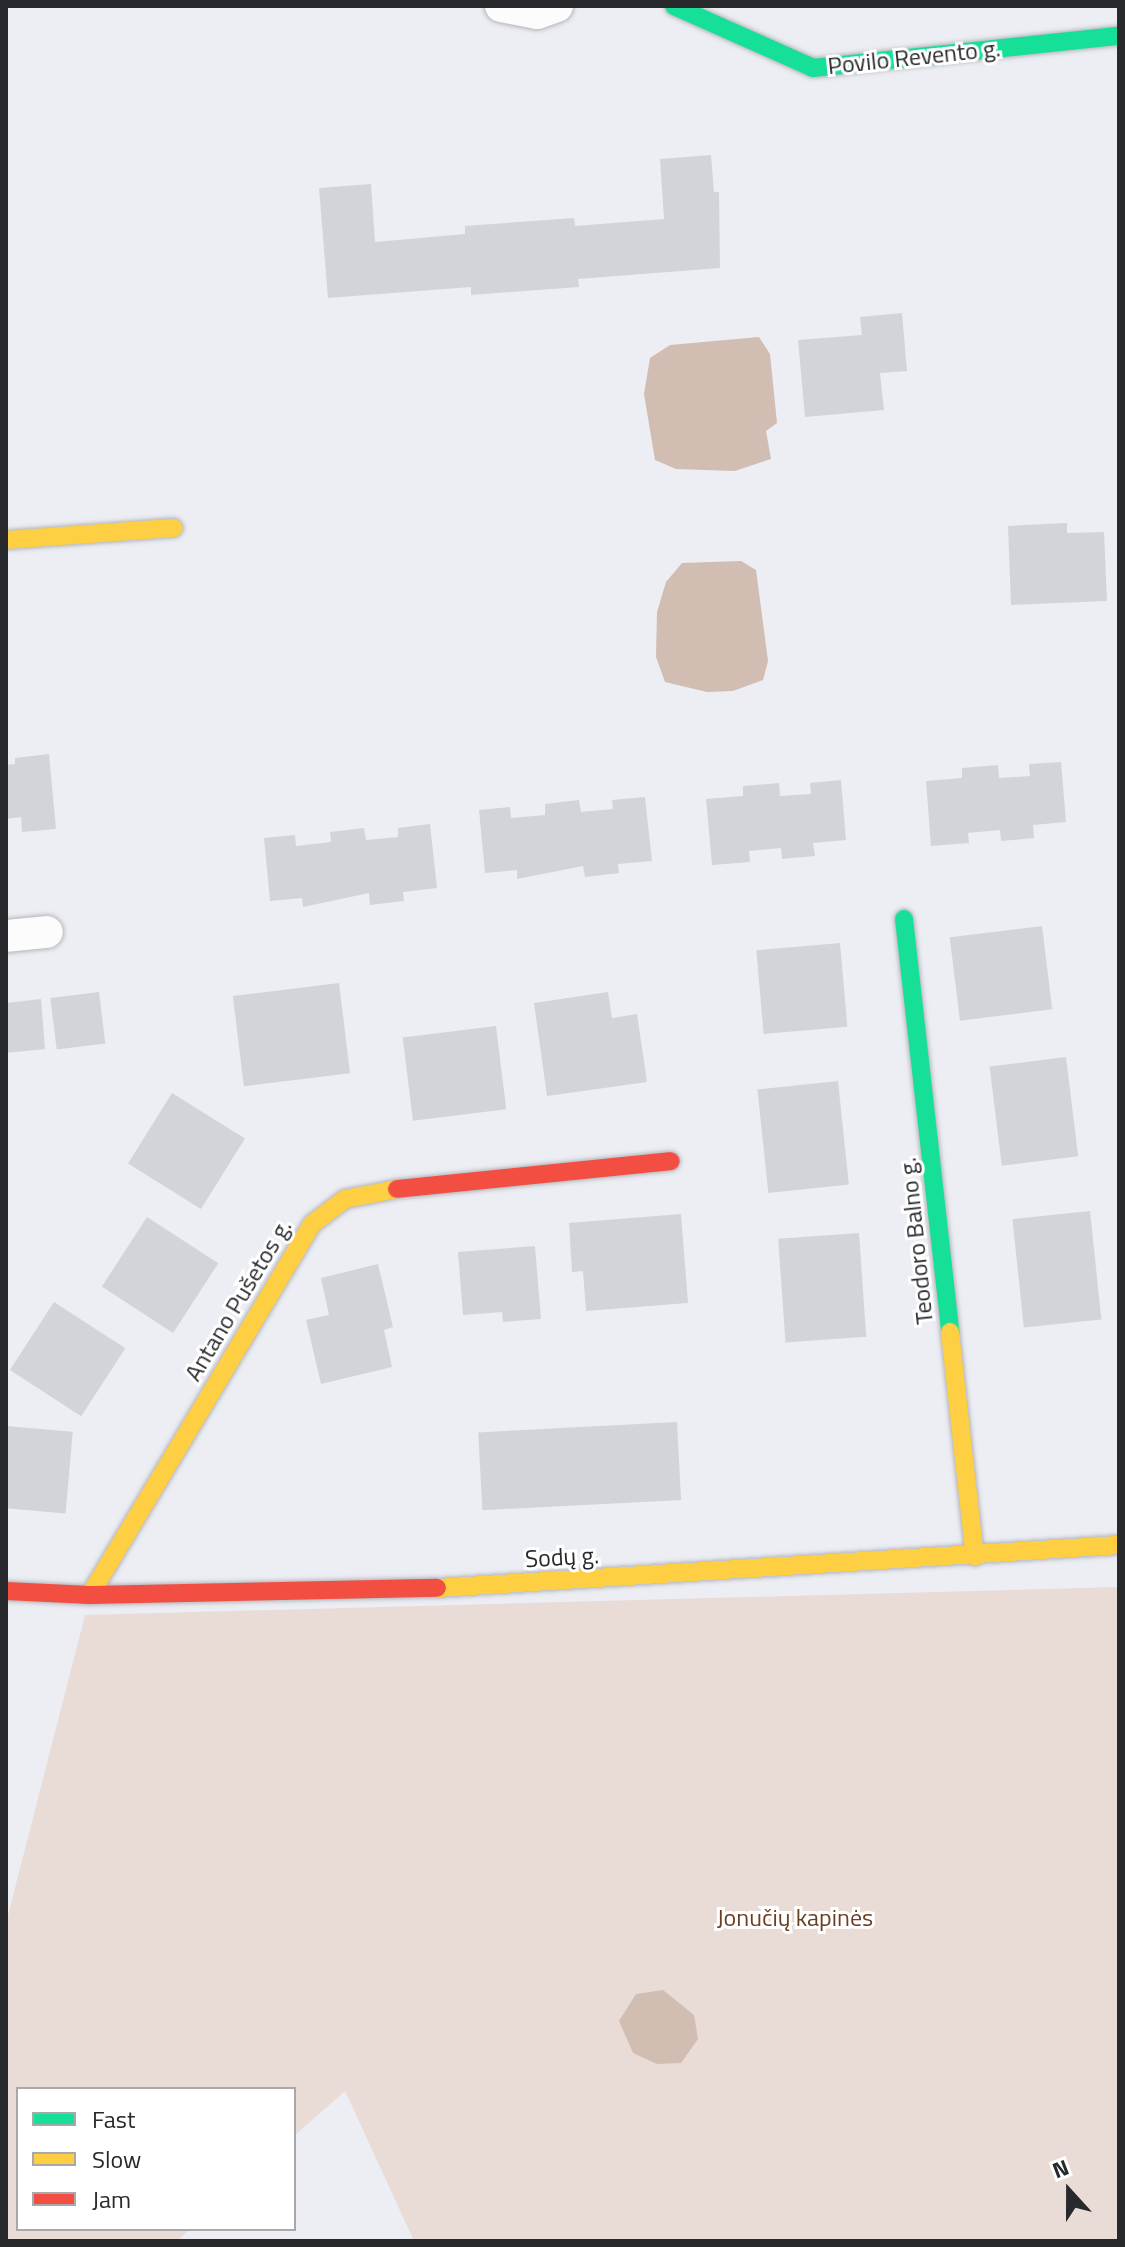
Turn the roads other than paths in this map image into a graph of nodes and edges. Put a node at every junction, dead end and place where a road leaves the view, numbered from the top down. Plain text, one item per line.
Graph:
1 (501, 6) edge
2 (557, 6) edge
3 (674, 6) edge
4 (1119, 36) edge
5 (174, 528) dead end
6 (6, 540) edge
7 (904, 919) dead end
8 (47, 932) dead end
9 (6, 936) edge
10 (671, 1161) dead end
11 (1119, 1545) edge
12 (975, 1557) junction
13 (6, 1591) edge
14 (90, 1595) junction

1 - 2 street
3 - 4 street, Povilo Revento g.
5 - 6 street
7 - 12 street, Teodoro Balno g.
8 - 9 street
10 - 14 street, Antano Pušetos g.
11 - 12 street, Sodų g.
12 - 14 street, Sodų g.
13 - 14 street, Sodų g.

